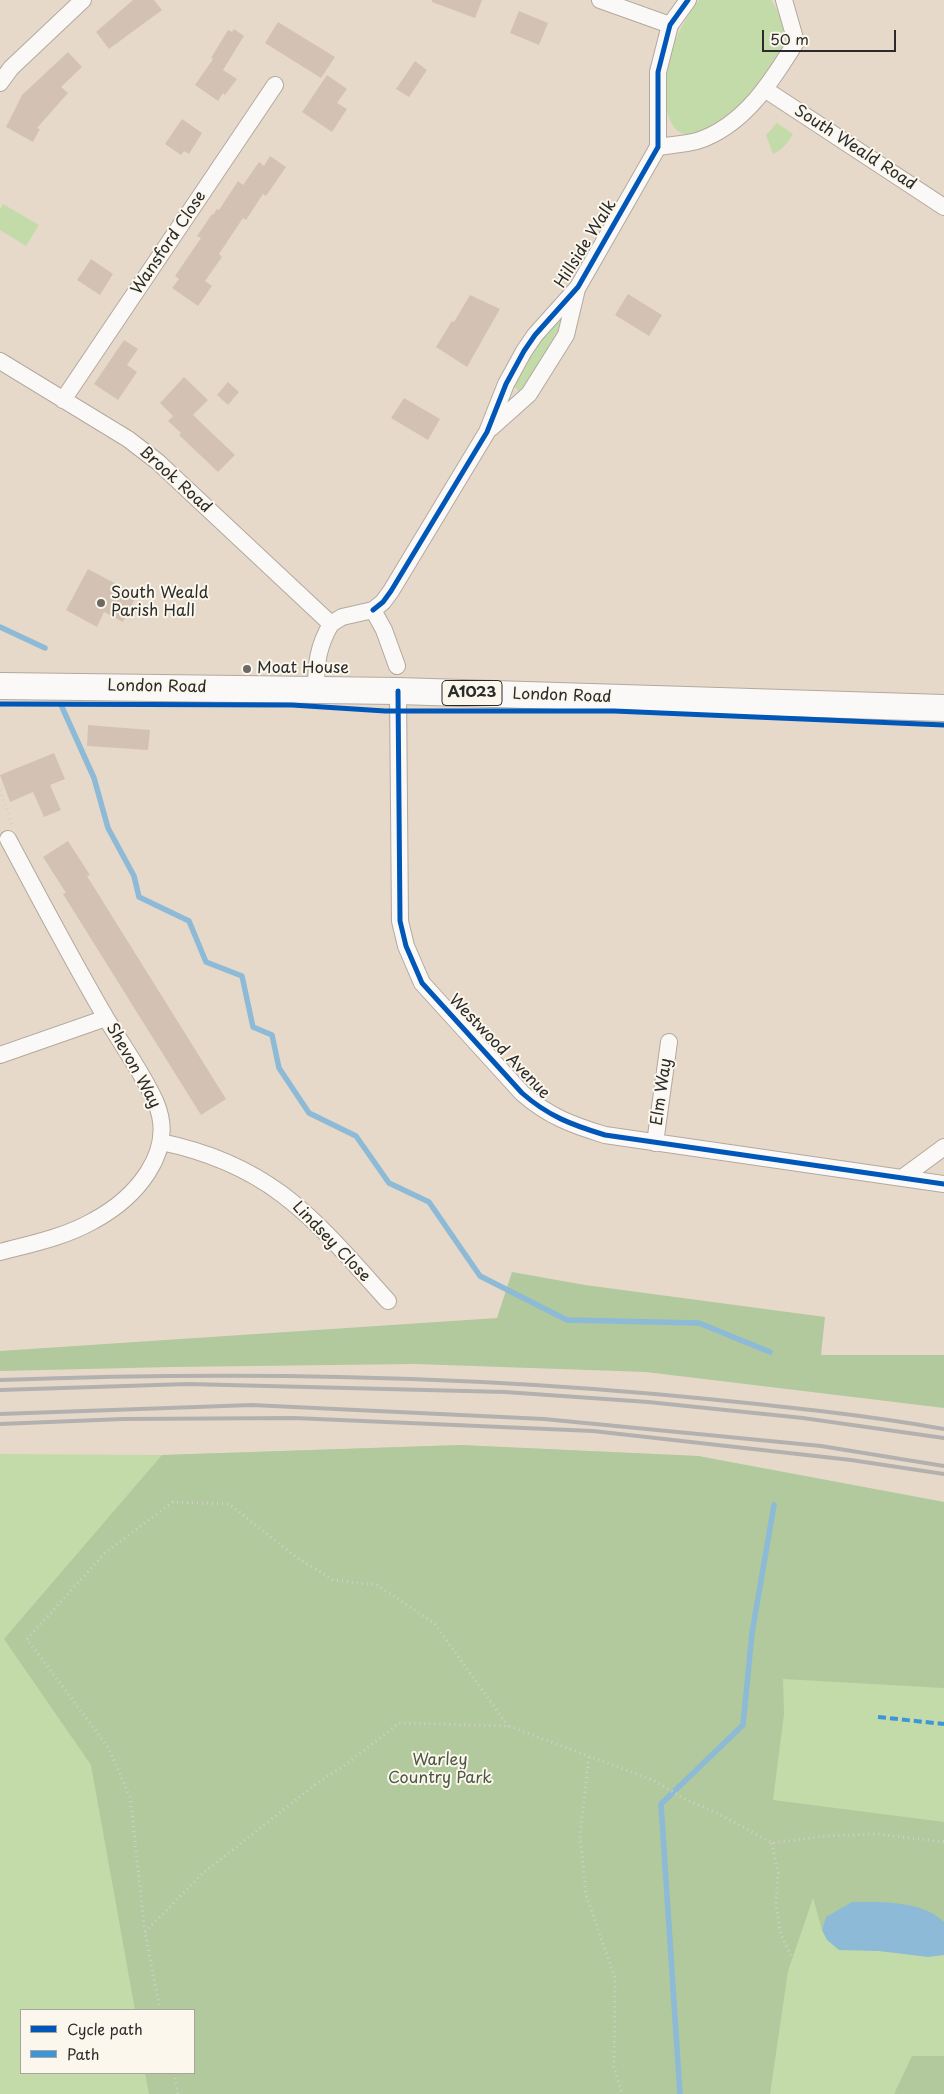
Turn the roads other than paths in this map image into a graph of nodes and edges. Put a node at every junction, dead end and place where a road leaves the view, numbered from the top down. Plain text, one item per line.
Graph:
1 (83, 0) edge
2 (600, 0) edge
3 (688, 0) edge
4 (784, 0) edge
5 (670, 25) junction
6 (0, 83) edge
7 (275, 85) dead end
8 (766, 90) junction
9 (658, 146) junction
10 (944, 207) edge
11 (578, 287) junction
12 (0, 361) edge
13 (63, 400) junction
14 (487, 432) junction
15 (373, 610) junction
16 (331, 624) junction
17 (398, 678) junction
18 (0, 686) edge
19 (316, 689) junction
20 (944, 708) edge
21 (8, 840) road end
22 (106, 1018) junction
23 (669, 1042) dead end
24 (0, 1054) edge
25 (160, 1142) junction
26 (655, 1143) junction
27 (944, 1147) edge
28 (902, 1178) junction
29 (944, 1184) edge
30 (0, 1252) edge
31 (388, 1301) dead end

1 - 6 street
2 - 5 street
3 - 5 street, Hillside Walk
4 - 8 street
5 - 9 street, Hillside Walk
7 - 13 street, Wansford Close
8 - 9 street
8 - 10 street, South Weald Road
9 - 11 street, Hillside Walk
11 - 14 street, Hillside Walk
11 - 14 street, Hillside Walk
12 - 13 street, Brook Road
13 - 16 street, Brook Road
14 - 15 street, Hillside Walk
15 - 16 street
15 - 17 street
16 - 19 street
17 - 19 main road, London Road / A1023
17 - 20 main road, London Road / A1023
17 - 26 street, Westwood Avenue
18 - 19 main road, London Road / A1023
21 - 22 street, Shevon Way
22 - 24 street
22 - 25 street, Shevon Way
23 - 26 street, Elm Way
25 - 30 street, Shevon Way
25 - 31 street, Lindsey Close
26 - 28 street, Westwood Avenue
27 - 28 street
28 - 29 street, Westwood Avenue

